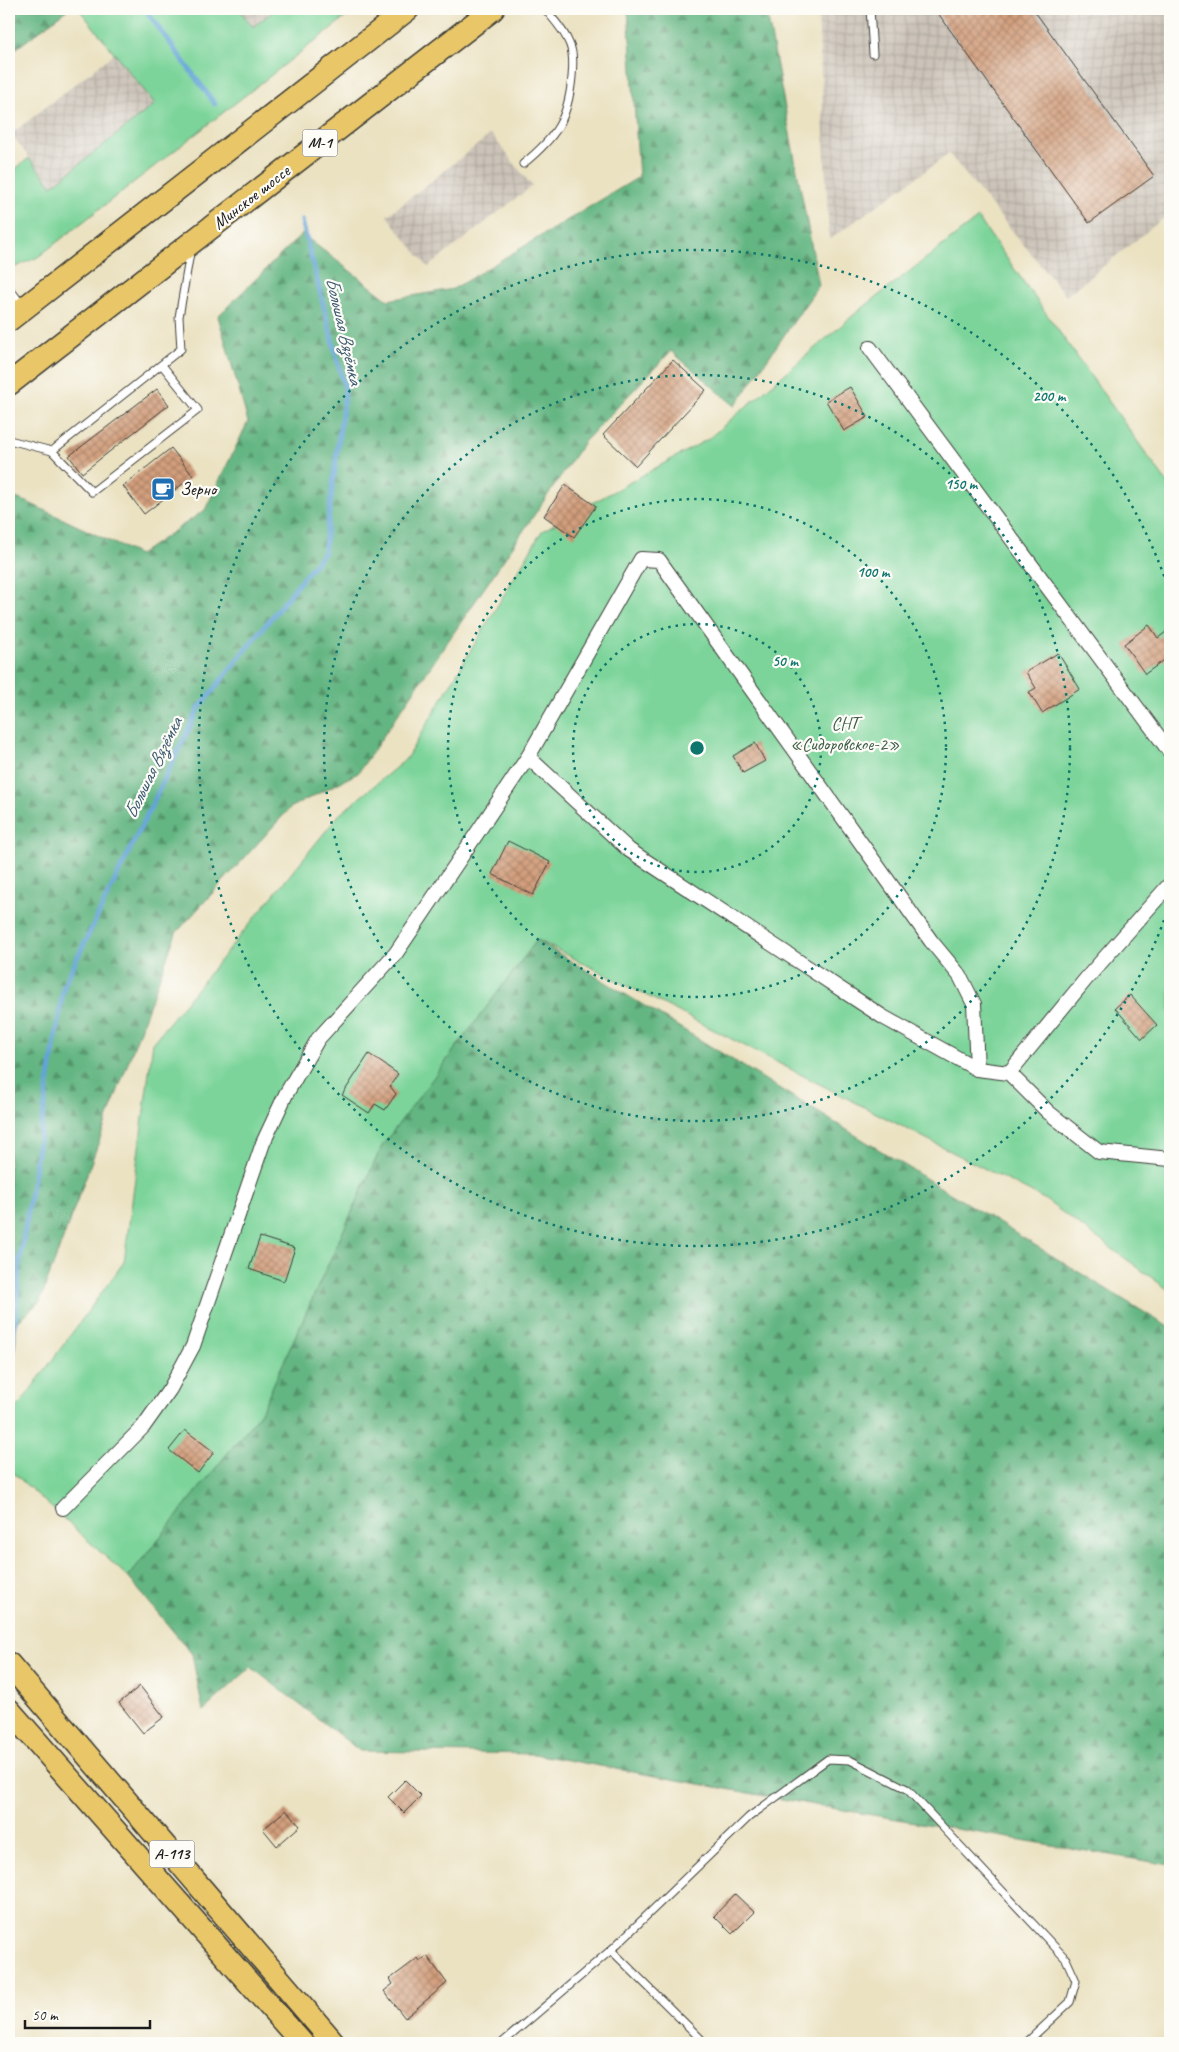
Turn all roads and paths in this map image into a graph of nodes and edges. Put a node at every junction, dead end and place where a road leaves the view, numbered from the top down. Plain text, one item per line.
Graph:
1 (408, 9) edge
2 (493, 9) edge
3 (544, 9) edge
4 (870, 9) edge
5 (873, 54) dead end
6 (523, 164) dead end
7 (197, 239) junction
8 (9, 288) edge
9 (14, 315) edge
10 (870, 348) dead end
11 (43, 358) junction
12 (162, 365) junction
13 (9, 384) edge
14 (9, 394) edge
15 (9, 440) edge
16 (52, 451) junction
17 (1170, 752) edge
18 (528, 757) junction
19 (1170, 884) edge
20 (977, 1069) junction
21 (1010, 1073) junction
22 (1170, 1159) edge
23 (63, 1508) dead end
24 (9, 1664) edge
25 (9, 1710) edge
26 (611, 1950) junction
27 (302, 2043) edge
28 (334, 2043) edge
29 (502, 2043) edge
30 (705, 2043) edge
31 (1026, 2043) edge

1 - 9 highway
2 - 7 highway, Минское шоссе / М-1
3 - 6 lane
4 - 5 lane
7 - 11 highway, Минское шоссе / М-1
7 - 12 lane
8 - 9 lane
10 - 17 street
11 - 13 highway, Минское шоссе / М-1
11 - 14 highway
12 - 16 lane
12 - 16 lane
15 - 16 lane
18 - 20 street
18 - 20 street
18 - 23 street
19 - 21 street
20 - 21 street
21 - 22 street
24 - 28 highway, А-113
25 - 27 highway, А-113
26 - 29 lane
26 - 30 lane
26 - 31 lane

